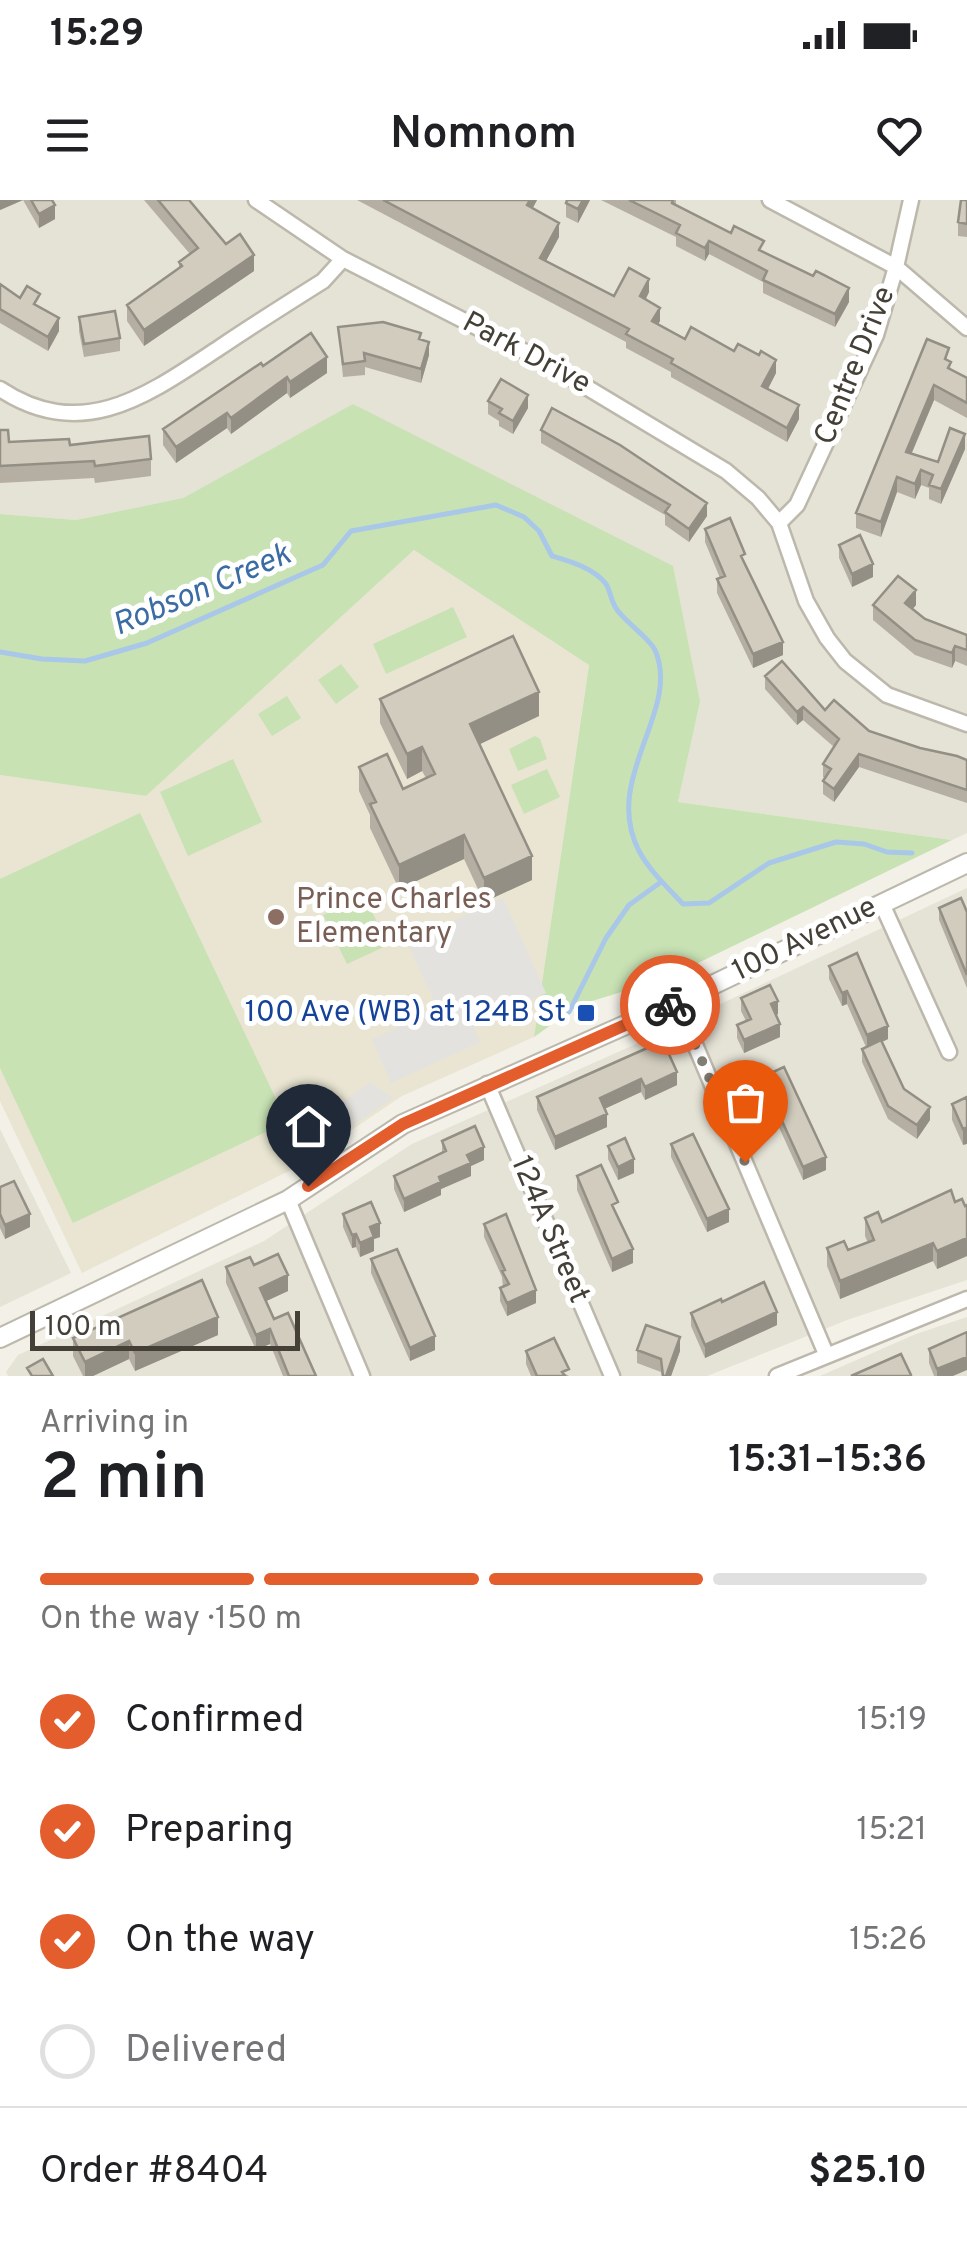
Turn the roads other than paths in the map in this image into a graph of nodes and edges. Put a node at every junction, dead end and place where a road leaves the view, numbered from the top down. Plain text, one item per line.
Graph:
1 (256, 200) edge
2 (770, 200) edge
3 (911, 200) edge
4 (343, 259) junction
5 (896, 267) junction
6 (967, 328) edge
7 (0, 389) edge
8 (779, 522) junction
9 (967, 724) edge
10 (967, 863) edge
11 (882, 904) junction
12 (677, 1002) junction
13 (949, 1052) dead end
14 (487, 1084) junction
15 (288, 1200) junction
16 (967, 1299) edge
17 (0, 1338) edge
18 (826, 1354) junction
19 (362, 1376) edge
20 (612, 1376) edge
21 (777, 1376) edge

1 - 4 street, Park Drive
2 - 5 street
3 - 5 street, Centre Drive
4 - 7 street
4 - 8 street, Park Drive
5 - 6 street
5 - 8 street, Centre Drive
8 - 9 street, Park Drive
10 - 11 street, 100 Avenue
11 - 12 street, 100 Avenue
11 - 13 street
12 - 14 street, 100 Avenue
12 - 18 street
14 - 15 street, 100 Avenue
14 - 20 street, 124A Street
15 - 17 street, 100 Avenue
15 - 19 street
16 - 18 street
18 - 21 street

